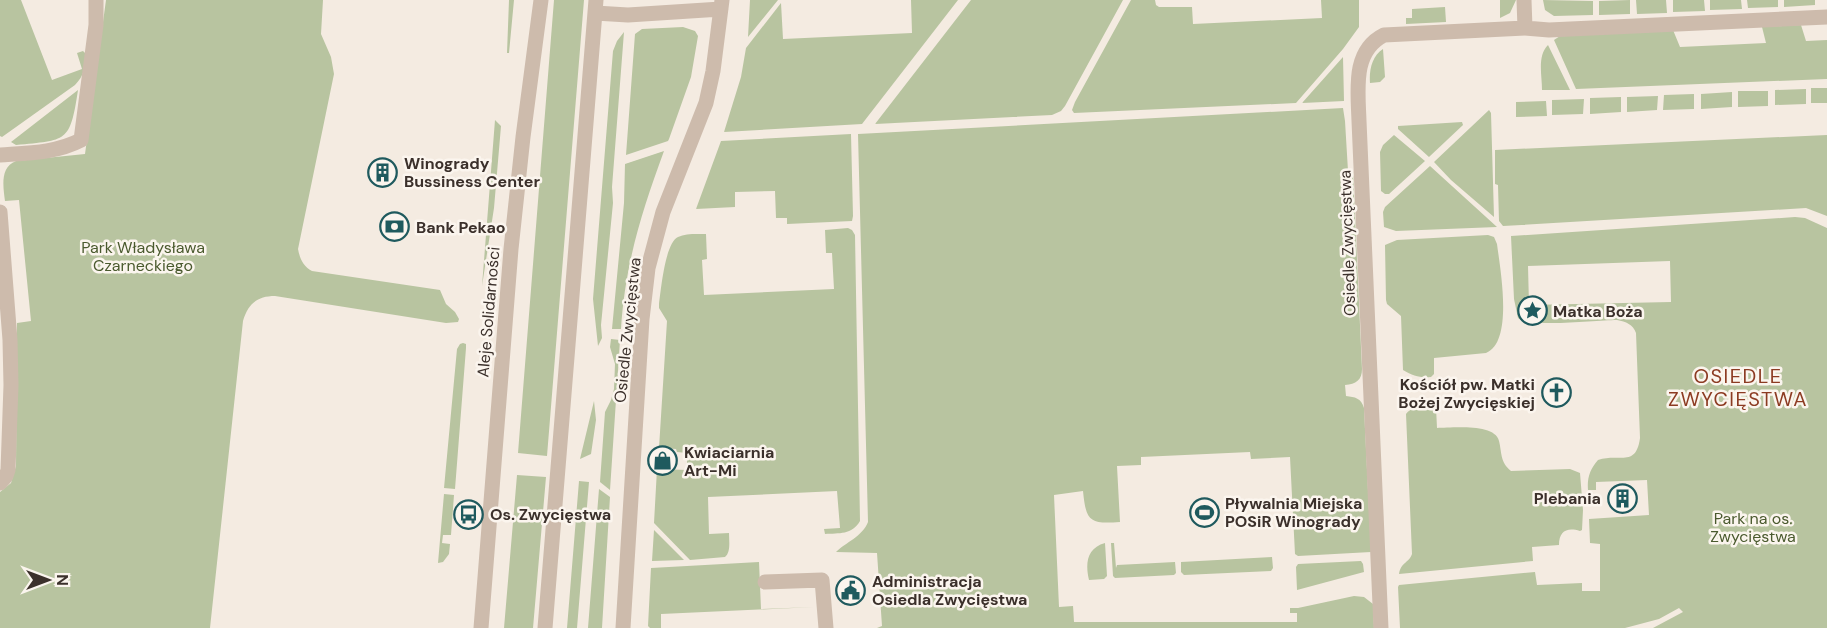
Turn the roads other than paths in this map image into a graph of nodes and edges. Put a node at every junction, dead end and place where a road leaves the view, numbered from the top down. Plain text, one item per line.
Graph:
1 (96, 0) edge
2 (541, 0) edge
3 (1524, 0) edge
4 (721, 5) edge
5 (596, 7) edge
6 (1827, 18) edge
7 (1525, 28) junction
8 (0, 155) edge
9 (0, 212) edge
10 (0, 483) edge
11 (765, 582) dead end
12 (481, 628) edge
13 (545, 628) edge
14 (623, 628) edge
15 (826, 628) edge
16 (1381, 628) edge

1 - 8 street
2 - 12 street, Aleje Solidarności
3 - 7 street
4 - 5 street, Osiedle Zwycięstwa
4 - 14 street, Osiedle Zwycięstwa
5 - 13 street
6 - 7 street, Osiedle Zwycięstwa
7 - 16 street, Osiedle Zwycięstwa
9 - 10 street
11 - 15 street

